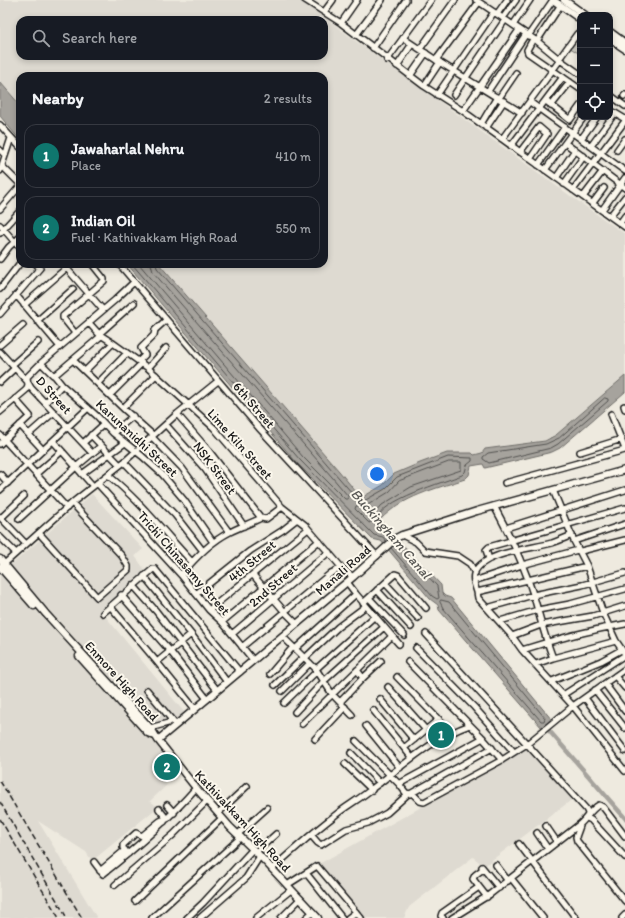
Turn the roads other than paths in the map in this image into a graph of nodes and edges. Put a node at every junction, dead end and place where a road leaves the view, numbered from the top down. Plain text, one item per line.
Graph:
1 (306, 0) edge
2 (333, 0) edge
3 (357, 0) edge
4 (382, 0) edge
5 (406, 0) edge
6 (431, 0) edge
7 (455, 0) edge
8 (507, 0) edge
9 (516, 0) edge
10 (530, 0) edge
11 (553, 0) edge
12 (480, 1) edge
13 (563, 2) edge
14 (324, 12) junction
15 (581, 12) edge
16 (495, 13) junction
17 (577, 16) edge
18 (504, 19) junction
19 (340, 23) junction
20 (513, 25) junction
21 (519, 30) junction
22 (577, 34) edge
23 (613, 34) edge
24 (356, 35) junction
25 (531, 37) junction
26 (403, 38) junction
27 (613, 41) edge
28 (625, 43) edge
29 (412, 44) junction
30 (373, 48) junction
31 (420, 48) junction
32 (625, 50) edge
33 (426, 53) junction
34 (387, 60) junction
35 (559, 60) junction
36 (438, 61) junction
37 (397, 66) junction
38 (552, 70) junction
39 (454, 71) junction
40 (577, 72) edge
41 (516, 73) dead end
42 (410, 76) junction
43 (563, 77) junction
44 (466, 78) junction
45 (570, 82) junction
46 (424, 86) junction
47 (480, 86) junction
48 (577, 87) edge
49 (488, 91) junction
50 (437, 95) junction
51 (454, 95) dead end
52 (613, 97) edge
53 (500, 99) junction
54 (546, 101) junction
55 (530, 102) junction
56 (551, 106) junction
57 (625, 106) edge
58 (539, 109) junction
59 (577, 110) edge
60 (463, 111) junction
61 (522, 113) junction
62 (613, 113) edge
63 (582, 120) edge
64 (595, 120) edge
65 (607, 120) edge
66 (625, 120) edge
67 (0, 124) edge
68 (480, 124) junction
69 (564, 127) junction
70 (486, 128) junction
71 (572, 132) junction
72 (11, 138) junction
73 (502, 139) junction
74 (581, 139) junction
75 (625, 139) edge
76 (16, 143) edge
77 (565, 143) junction
78 (511, 146) junction
79 (591, 146) junction
80 (0, 150) edge
81 (575, 150) junction
82 (617, 150) dead end
83 (520, 152) junction
84 (601, 153) junction
85 (5, 155) junction
86 (584, 156) junction
87 (530, 159) junction
88 (593, 163) junction
89 (538, 165) junction
90 (1, 166) edge
91 (546, 170) junction
92 (603, 171) junction
93 (625, 171) edge
94 (556, 178) junction
95 (625, 178) edge
96 (16, 181) edge
97 (564, 184) junction
98 (623, 186) edge
99 (604, 188) dead end
100 (16, 190) edge
101 (573, 190) junction
102 (583, 197) junction
103 (625, 197) edge
104 (592, 204) junction
105 (0, 209) edge
106 (602, 210) junction
107 (16, 215) edge
108 (610, 216) junction
109 (625, 216) edge
110 (620, 223) junction
111 (625, 227) edge
112 (1, 229) edge
113 (15, 242) joint
114 (0, 259) edge
115 (16, 268) edge
116 (37, 268) edge
117 (63, 268) edge
118 (67, 268) edge
119 (95, 268) edge
120 (122, 268) edge
121 (134, 282) junction
122 (0, 289) edge
123 (72, 289) dead end
124 (89, 294) junction
125 (16, 296) junction
126 (134, 303) dead end
127 (24, 305) junction
128 (103, 310) junction
129 (0, 314) edge
130 (166, 320) junction
131 (37, 321) junction
132 (88, 323) junction
133 (23, 324) dead end
134 (76, 333) junction
135 (100, 335) junction
136 (38, 342) dead end
137 (113, 343) junction
138 (0, 345) edge
139 (60, 347) junction
140 (166, 348) dead end
141 (127, 353) junction
142 (1, 354) edge
143 (73, 360) junction
144 (141, 362) junction
145 (41, 363) junction
146 (14, 367) junction
147 (148, 368) junction
148 (85, 371) junction
149 (54, 375) junction
150 (156, 375) junction
151 (27, 381) junction
152 (218, 381) junction
153 (0, 382) edge
154 (98, 383) junction
155 (62, 385) junction
156 (110, 395) junction
157 (15, 399) junction
158 (46, 402) junction
159 (188, 405) junction
160 (88, 408) junction
161 (122, 408) junction
162 (0, 412) edge
163 (54, 412) junction
164 (177, 414) junction
165 (611, 414) dead end
166 (133, 416) junction
167 (104, 424) junction
168 (20, 425) junction
169 (166, 425) junction
170 (68, 427) junction
171 (113, 433) junction
172 (28, 434) junction
173 (0, 435) edge
174 (91, 435) junction
175 (153, 436) junction
176 (622, 439) junction
177 (5, 440) junction
178 (53, 441) junction
179 (124, 442) junction
180 (83, 443) junction
181 (0, 444) edge
182 (101, 446) junction
183 (43, 450) junction
184 (625, 450) edge
185 (62, 451) junction
186 (136, 451) junction
187 (580, 452) dead end
188 (92, 453) junction
189 (110, 454) junction
190 (122, 464) junction
191 (28, 465) junction
192 (76, 467) junction
193 (625, 470) edge
194 (0, 474) edge
195 (36, 474) junction
196 (82, 474) junction
197 (108, 475) junction
198 (8, 483) junction
199 (505, 483) dead end
200 (95, 484) junction
201 (0, 490) edge
202 (50, 490) junction
203 (553, 490) junction
204 (625, 490) edge
205 (24, 496) dead end
206 (72, 503) junction
207 (494, 506) junction
208 (282, 507) junction
209 (67, 508) junction
210 (625, 508) edge
211 (562, 510) junction
212 (0, 517) edge
213 (261, 518) junction
214 (19, 519) dead end
215 (297, 519) junction
216 (567, 524) junction
217 (625, 524) edge
218 (244, 526) junction
219 (506, 528) junction
220 (308, 529) junction
221 (229, 532) junction
222 (39, 533) junction
223 (399, 536) junction
224 (0, 537) edge
225 (573, 538) junction
226 (511, 540) junction
227 (625, 540) edge
228 (319, 541) junction
229 (214, 542) junction
230 (26, 544) junction
231 (578, 550) junction
232 (203, 551) junction
233 (516, 551) junction
234 (329, 552) junction
235 (16, 553) junction
236 (377, 556) junction
237 (489, 559) junction
238 (192, 562) junction
239 (1, 565) edge
240 (522, 565) junction
241 (586, 566) junction
242 (342, 568) junction
243 (474, 573) junction
244 (625, 573) edge
245 (181, 575) junction
246 (253, 575) junction
247 (144, 576) junction
248 (353, 577) junction
249 (528, 580) junction
250 (474, 581) junction
251 (348, 582) junction
252 (592, 582) junction
253 (385, 583) junction
254 (133, 585) junction
255 (263, 587) junction
256 (625, 589) edge
257 (376, 590) junction
258 (477, 592) junction
259 (196, 594) junction
260 (356, 594) junction
261 (533, 595) junction
262 (121, 596) junction
263 (598, 597) junction
264 (369, 598) junction
265 (274, 599) junction
266 (365, 604) junction
267 (110, 606) junction
268 (625, 606) edge
269 (426, 608) dead end
270 (487, 608) junction
271 (209, 610) junction
272 (538, 610) junction
273 (284, 611) junction
274 (103, 613) dead end
275 (603, 613) junction
276 (374, 616) junction
277 (418, 618) dead end
278 (500, 621) junction
279 (222, 622) junction
280 (297, 624) junction
281 (542, 624) junction
282 (625, 624) edge
283 (384, 627) junction
284 (411, 627) dead end
285 (609, 627) junction
286 (191, 634) junction
287 (232, 634) junction
288 (426, 634) dead end
289 (404, 635) dead end
290 (282, 636) junction
291 (392, 636) junction
292 (512, 636) junction
293 (616, 641) junction
294 (181, 642) junction
295 (546, 642) junction
296 (399, 644) dead end
297 (242, 647) junction
298 (294, 648) junction
299 (416, 648) dead end
300 (522, 650) junction
301 (621, 650) junction
302 (170, 651) junction
303 (625, 655) edge
304 (304, 657) junction
305 (553, 658) junction
306 (253, 660) junction
307 (381, 660) dead end
308 (157, 662) junction
309 (408, 662) dead end
310 (310, 663) junction
311 (536, 664) junction
312 (317, 670) junction
313 (357, 670) junction
314 (240, 672) junction
315 (624, 672) edge
316 (270, 674) dead end
317 (615, 676) junction
318 (397, 677) dead end
319 (363, 678) junction
320 (324, 681) junction
321 (552, 681) junction
322 (227, 682) junction
323 (605, 684) junction
324 (275, 685) dead end
325 (388, 687) dead end
326 (625, 688) edge
327 (147, 690) dead end
328 (217, 690) junction
329 (595, 690) junction
330 (282, 691) dead end
331 (332, 694) junction
332 (563, 695) junction
333 (380, 698) dead end
334 (585, 698) junction
335 (207, 699) junction
336 (340, 702) junction
337 (284, 703) dead end
338 (573, 706) junction
339 (345, 707) junction
340 (195, 709) junction
341 (373, 710) dead end
342 (625, 710) edge
343 (295, 712) dead end
344 (352, 715) dead end
345 (439, 719) junction
346 (174, 722) junction
347 (302, 724) dead end
348 (470, 725) junction
349 (366, 726) dead end
350 (150, 728) junction
351 (625, 728) edge
352 (426, 730) junction
353 (156, 738) junction
354 (482, 738) junction
355 (315, 739) dead end
356 (414, 740) junction
357 (356, 741) dead end
358 (433, 743) junction
359 (527, 744) junction
360 (404, 748) junction
361 (492, 748) junction
362 (625, 750) edge
363 (514, 752) junction
364 (351, 753) dead end
365 (412, 758) junction
366 (502, 760) junction
367 (345, 764) dead end
368 (400, 768) junction
369 (625, 771) edge
370 (389, 776) junction
371 (380, 783) junction
372 (399, 784) junction
373 (247, 786) dead end
374 (196, 788) junction
375 (372, 790) junction
376 (410, 794) junction
377 (207, 801) junction
378 (167, 805) dead end
379 (267, 808) dead end
380 (159, 809) dead end
381 (174, 813) junction
382 (218, 813) junction
383 (222, 818) junction
384 (587, 818) junction
385 (165, 820) junction
386 (580, 824) junction
387 (546, 826) dead end
388 (276, 834) dead end
389 (537, 834) dead end
390 (311, 835) junction
391 (239, 836) junction
392 (625, 836) edge
393 (142, 838) junction
394 (130, 839) junction
395 (557, 842) junction
396 (519, 844) dead end
397 (136, 847) junction
398 (548, 849) junction
399 (127, 852) junction
400 (257, 852) junction
401 (625, 857) edge
402 (94, 862) dead end
403 (533, 862) junction
404 (496, 865) dead end
405 (272, 869) junction
406 (306, 873) junction
407 (510, 879) junction
408 (115, 885) dead end
409 (289, 887) junction
410 (479, 887) junction
411 (498, 888) junction
412 (487, 897) junction
413 (300, 899) junction
414 (135, 901) dead end
415 (625, 901) edge
416 (313, 912) junction
417 (356, 912) junction
418 (625, 915) edge
419 (152, 918) edge
420 (187, 918) edge
421 (200, 918) edge
422 (256, 918) edge
423 (281, 918) edge
424 (306, 918) edge
425 (318, 918) edge
426 (342, 918) edge
427 (348, 918) edge
428 (361, 918) edge
429 (443, 918) edge
430 (452, 918) edge
431 (543, 918) edge
432 (576, 918) edge
433 (622, 918) edge

1 - 14 street
2 - 14 street
3 - 19 street
4 - 24 street
5 - 30 street
6 - 26 street
7 - 31 street
8 - 16 street
9 - 18 street
10 - 20 street
11 - 13 main road
11 - 25 street
12 - 16 street
12 - 36 street
13 - 15 main road
13 - 17 main road
13 - 25 street
14 - 19 street
16 - 18 street
16 - 39 street
18 - 20 street
18 - 44 street
19 - 24 street
20 - 21 street
21 - 25 street
21 - 47 street
22 - 35 street
23 - 28 main road
24 - 30 street
25 - 35 street
25 - 38 street
25 - 49 street
26 - 29 street
26 - 34 street
27 - 32 main road
29 - 31 street
29 - 37 street
30 - 34 street
31 - 33 street
33 - 36 street
33 - 42 street
34 - 37 street
35 - 38 street
35 - 40 street
36 - 39 street
36 - 46 street
37 - 42 street
38 - 43 street
38 - 55 street
39 - 44 street
39 - 50 street
41 - 53 street
42 - 46 street
43 - 45 street
43 - 54 street
44 - 47 street
44 - 51 street
45 - 48 street
45 - 56 street
46 - 50 street
47 - 49 street
47 - 60 street
49 - 53 street
50 - 60 street
52 - 57 street
53 - 61 street
53 - 68 street
53 - 70 street
54 - 56 street
54 - 58 street
55 - 58 street
55 - 61 street
56 - 59 street
58 - 69 street
58 - 78 street
60 - 68 street
61 - 73 street
62 - 66 street
63 - 71 street
64 - 74 street
65 - 79 street
66 - 84 street
67 - 72 street
68 - 70 street
69 - 71 street
69 - 89 street
70 - 73 street
71 - 74 street
71 - 77 street
72 - 76 street
72 - 85 street
73 - 78 street
74 - 79 street
75 - 82 street
77 - 81 street
77 - 91 street
78 - 83 street
79 - 84 street
80 - 85 street
81 - 86 street
81 - 94 street
83 - 87 street
83 - 87 street
84 - 88 street
84 - 93 street
85 - 90 street
86 - 88 street
86 - 97 street
87 - 89 street
88 - 92 street
88 - 101 street
89 - 91 street
90 - 96 street
91 - 94 street
92 - 98 street
92 - 102 street
94 - 97 street
95 - 98 street
97 - 101 street
98 - 106 street
99 - 104 street
100 - 105 street
101 - 102 street
102 - 104 street
103 - 108 street
104 - 106 street
106 - 108 street
107 - 112 street
108 - 110 street
109 - 110 street
110 - 111 street
112 - 113 street
113 - 114 street
115 - 122 street
116 - 125 street
117 - 127 street
118 - 124 street
119 - 124 street
120 - 121 street, 6th Street
121 - 128 street
121 - 130 street, 6th Street
123 - 131 street
124 - 128 street
124 - 134 street
125 - 127 street
125 - 129 street
126 - 135 street
127 - 131 street
128 - 132 street
130 - 144 street
130 - 152 street, 6th Street
131 - 139 street
132 - 134 street
132 - 135 street, Lime Kiln Street
133 - 138 street
134 - 139 street
135 - 137 street, Lime Kiln Street
135 - 143 street
136 - 146 street
137 - 141 street, Lime Kiln Street
137 - 148 street
139 - 145 street
140 - 147 street
141 - 144 street, Lime Kiln Street
141 - 154 street
142 - 146 street, D Street
143 - 148 street
143 - 149 street
144 - 147 street, Lime Kiln Street
144 - 156 street
145 - 149 street, Karunanidhi Street
145 - 151 street
146 - 151 street, D Street
146 - 153 street
147 - 150 street, Lime Kiln Street
148 - 154 street
149 - 155 street, Karunanidhi Street
150 - 159 street, Lime Kiln Street
150 - 161 street
151 - 157 street
151 - 158 street, D Street
152 - 159 street
152 - 236 street, 6th Street
154 - 156 street
155 - 158 street
155 - 160 street, Karunanidhi Street
156 - 161 street
157 - 162 street
157 - 168 street
158 - 163 street, D Street
159 - 164 street
159 - 208 street, Lime Kiln Street
160 - 167 street, Karunanidhi Street
160 - 170 street
161 - 166 street
163 - 170 street, D Street
163 - 172 street
164 - 169 street
164 - 213 street
165 - 176 street
166 - 171 street
166 - 175 street
167 - 171 street, Karunanidhi Street
167 - 174 street
168 - 172 street
168 - 177 street
169 - 175 street
169 - 218 street, NSK Street
170 - 178 street
170 - 180 street, D Street
171 - 179 street, Karunanidhi Street
172 - 183 street
173 - 177 street
174 - 180 street
174 - 182 street
175 - 186 street
175 - 221 street
176 - 184 street
176 - 187 street
177 - 181 street
177 - 191 street
178 - 183 street
178 - 185 street, Trichi Chinasamy Street
179 - 186 street, Karunanidhi Street
179 - 189 street
180 - 188 street, D Street
182 - 188 street
182 - 189 street
183 - 191 street
184 - 199 street
185 - 192 street, Trichi Chinasamy Street
185 - 195 street
186 - 190 street
186 - 229 street, Karunanidhi Street
188 - 192 street
189 - 190 street
189 - 196 street
190 - 197 street
190 - 232 street
191 - 195 street
191 - 198 street
192 - 196 street, Trichi Chinasamy Street
192 - 202 street
193 - 203 main road, Manali Road
194 - 198 street
195 - 202 street
196 - 200 street, Trichi Chinasamy Street
197 - 200 street
197 - 238 street
198 - 201 street
200 - 206 street
200 - 245 street, Trichi Chinasamy Street
202 - 209 street
202 - 214 street
203 - 207 main road, Manali Road
203 - 211 street
204 - 211 street
205 - 212 street
206 - 209 street
206 - 222 street
207 - 219 street
207 - 223 main road, Manali Road
208 - 213 street
208 - 215 street, Lime Kiln Street
209 - 222 street
210 - 216 street
211 - 216 street
211 - 219 street
212 - 230 street
213 - 218 street
215 - 220 street, Lime Kiln Street
215 - 259 street
216 - 225 street
216 - 226 street
217 - 225 street
218 - 221 street
219 - 226 street
220 - 228 street, Lime Kiln Street
220 - 246 street, 4th Street
221 - 229 street
222 - 230 street
223 - 236 main road, Manali Road
223 - 243 street
224 - 235 street
225 - 231 street
225 - 233 street
226 - 233 street
226 - 237 street
227 - 231 street
228 - 234 street, Lime Kiln Street
228 - 255 street
229 - 232 street
230 - 235 street
231 - 240 street
231 - 241 street
232 - 238 street
233 - 237 street
233 - 240 street
234 - 242 street, Lime Kiln Street
234 - 265 street, 2nd Street
235 - 239 street
236 - 248 main road, Manali Road
237 - 243 street
238 - 245 street
239 - 350 main road, Enmore High Road
239 - 353 main road, Enmore High Road
240 - 249 street
240 - 250 street
241 - 249 street
241 - 252 street
242 - 248 street, Lime Kiln Street
242 - 273 street
243 - 250 street
244 - 252 street
245 - 259 street, Trichi Chinasamy Street
246 - 255 street
246 - 271 street, 4th Street
247 - 254 street
247 - 286 street
247 - 314 street
248 - 251 main road, Manali Road
249 - 258 street
249 - 261 street
250 - 258 street
251 - 260 street
251 - 280 main road, Manali Road
252 - 261 street
252 - 263 street
253 - 257 street
253 - 269 street
253 - 277 street
254 - 262 street
254 - 294 street
255 - 265 street
255 - 279 street
256 - 263 street
257 - 264 street
257 - 284 street
258 - 270 street
259 - 271 street, Trichi Chinasamy Street
260 - 266 street
260 - 298 street
261 - 270 street
261 - 272 street
262 - 267 street
262 - 302 street
263 - 272 street
263 - 275 street
264 - 266 street
264 - 289 street
265 - 273 street
265 - 287 street, 2nd Street
266 - 276 street
266 - 304 street
267 - 274 street
267 - 308 street
268 - 275 street
270 - 278 street
271 - 279 street, Trichi Chinasamy Street
272 - 278 street
272 - 281 street
273 - 280 street
273 - 297 street
275 - 281 street
275 - 285 street
276 - 283 street
276 - 312 street
278 - 292 street
279 - 287 street, Trichi Chinasamy Street
280 - 290 main road, Manali Road
281 - 292 street
281 - 295 street
282 - 285 street
283 - 291 street
283 - 320 street
285 - 293 street
285 - 295 street
286 - 294 street
286 - 322 street
287 - 297 street, Trichi Chinasamy Street
288 - 359 street
290 - 298 street
290 - 306 main road, Manali Road
291 - 296 street
291 - 313 street
292 - 300 street
293 - 301 street
293 - 305 street
294 - 302 street
294 - 328 street
295 - 300 street
295 - 305 street
297 - 306 street, Trichi Chinasamy Street
298 - 304 street
298 - 316 street
299 - 363 street
300 - 311 street
301 - 303 street
301 - 321 street
302 - 308 street
302 - 335 street
303 - 332 street
304 - 310 street
304 - 324 street
305 - 311 street
306 - 314 main road, Manali Road
307 - 319 street
308 - 340 street
309 - 348 street
310 - 312 street
310 - 330 street
311 - 321 street
312 - 320 street
312 - 337 street
313 - 319 street
313 - 331 street
314 - 322 main road, Manali Road
315 - 317 street
317 - 323 street
317 - 326 street
318 - 345 street
319 - 336 street
320 - 331 street
320 - 343 street
321 - 332 street
322 - 328 main road, Manali Road
323 - 329 street
323 - 342 street
325 - 352 street
327 - 346 street
328 - 335 main road, Manali Road
329 - 334 street
329 - 351 street
331 - 336 street
331 - 347 street
332 - 338 street
333 - 356 street
334 - 338 street
334 - 362 street
335 - 340 main road, Manali Road
336 - 339 street
338 - 359 street
338 - 369 street
339 - 344 street
339 - 355 street
340 - 346 main road, Manali Road
341 - 360 street
345 - 352 street
345 - 358 street
346 - 350 street
346 - 353 main road, Manali Road
348 - 354 street
348 - 358 street
349 - 368 street
350 - 353 main road, Enmore High Road
352 - 356 street
353 - 374 main road, Kathivakkam High Road
354 - 361 street
354 - 372 street
356 - 360 street
357 - 370 street
358 - 365 street
359 - 363 street
359 - 384 street
360 - 365 street
361 - 366 street
361 - 376 street
363 - 366 street
364 - 371 street
365 - 368 street
366 - 376 street
367 - 375 street
368 - 370 street
370 - 371 street
370 - 372 street
371 - 375 street
372 - 376 street
373 - 382 street
374 - 377 main road, Kathivakkam High Road
374 - 381 street
375 - 390 street
376 - 390 street
377 - 382 main road, Kathivakkam High Road
377 - 408 street
378 - 381 street
379 - 391 street
380 - 385 street
381 - 385 street
382 - 383 main road, Kathivakkam High Road
383 - 391 main road, Kathivakkam High Road
383 - 414 street
384 - 386 street
384 - 392 street
384 - 401 street
385 - 393 street
386 - 395 street
386 - 415 street
387 - 395 street
388 - 400 street
389 - 398 street
390 - 405 street
391 - 400 main road, Kathivakkam High Road
391 - 419 street
393 - 394 street
393 - 397 street
394 - 397 street
394 - 399 street
395 - 398 street
396 - 403 street
397 - 399 street
398 - 403 street
399 - 402 street
400 - 405 main road, Kathivakkam High Road
400 - 420 street
400 - 421 street
403 - 407 street
403 - 432 street
404 - 407 street
405 - 409 main road, Kathivakkam High Road
406 - 409 street
406 - 417 street
406 - 426 street
407 - 411 street
407 - 431 street
409 - 413 main road, Kathivakkam High Road
409 - 422 street
410 - 411 street
410 - 412 street
410 - 429 street
411 - 412 street
412 - 430 street
413 - 416 main road, Kathivakkam High Road
413 - 423 street
416 - 424 street
416 - 425 main road, Kathivakkam High Road
417 - 427 street
417 - 428 street
418 - 433 street

